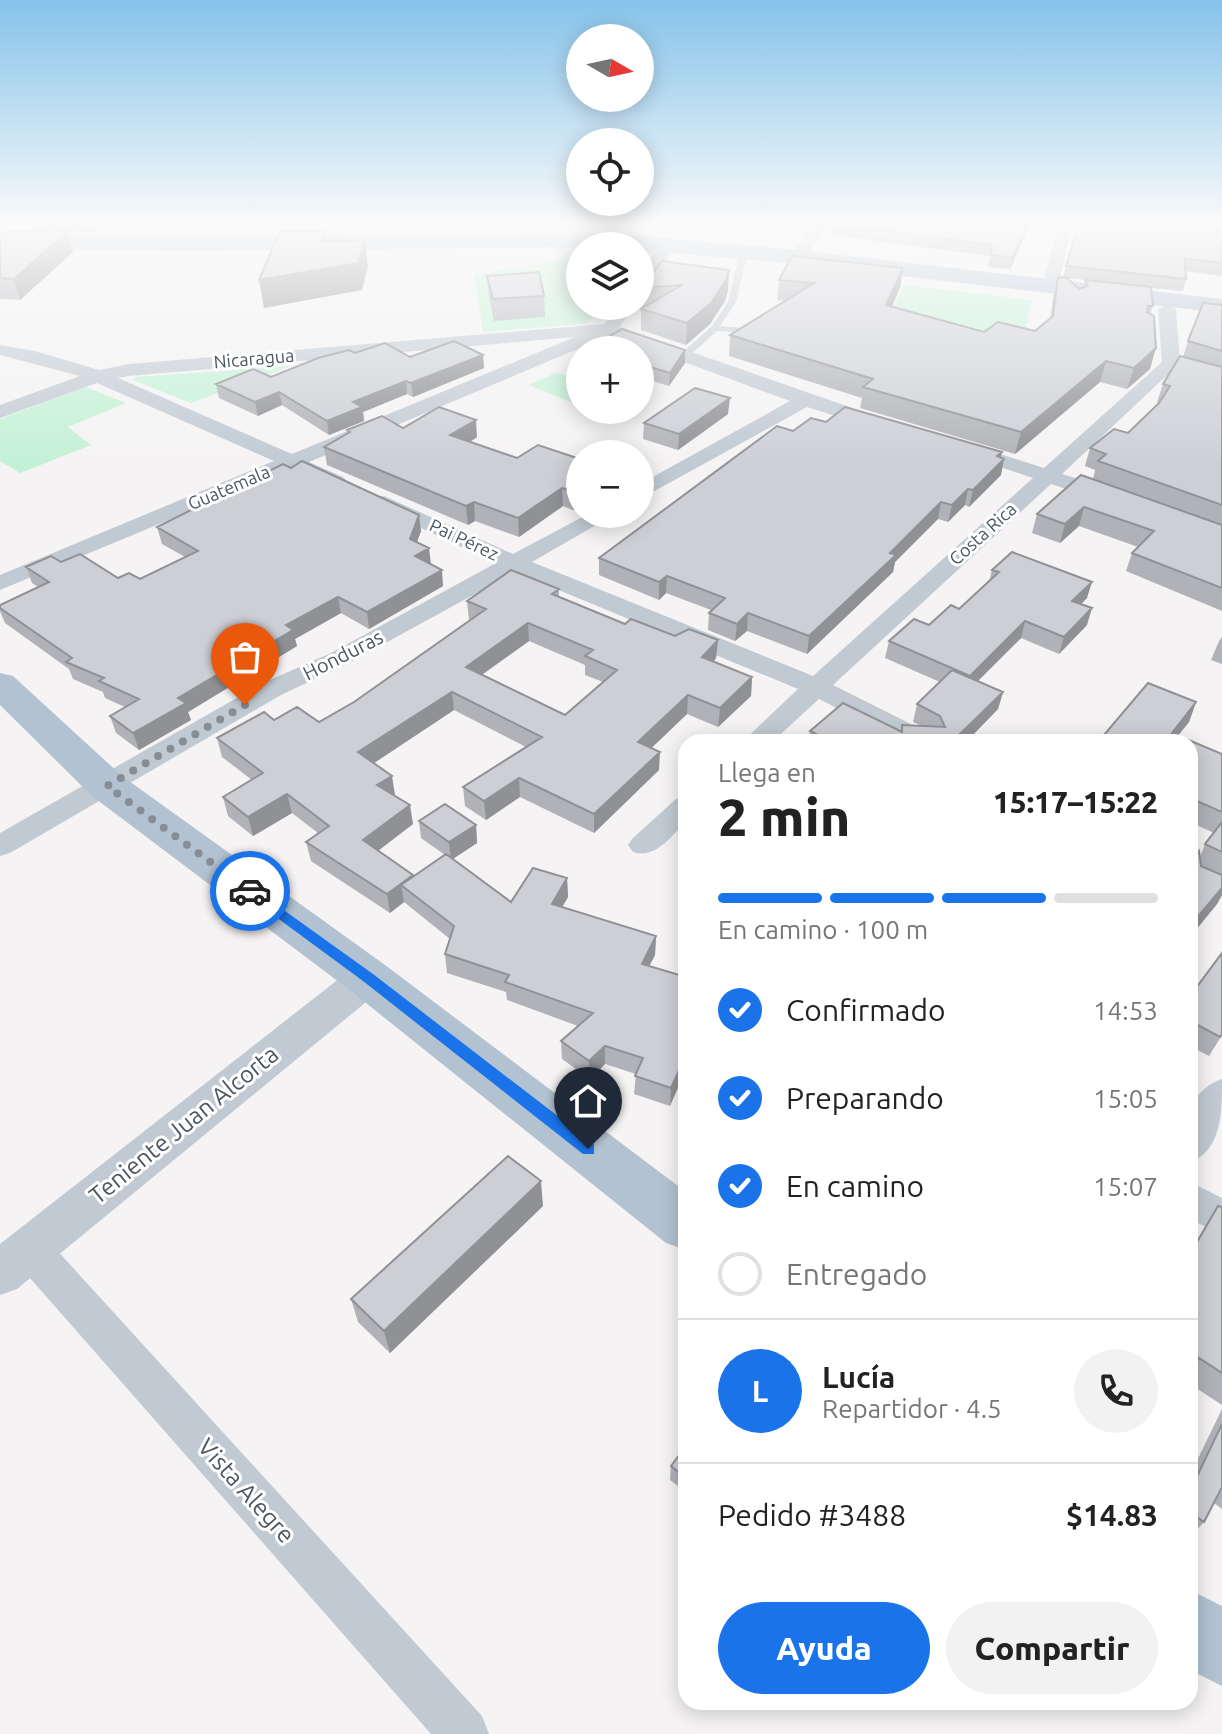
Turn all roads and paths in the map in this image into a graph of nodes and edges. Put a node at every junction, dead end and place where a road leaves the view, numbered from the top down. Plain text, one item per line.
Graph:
1 (731, 303) edge
2 (1115, 303) edge
3 (1194, 303) edge
4 (1222, 306) edge
5 (1167, 309) junction
6 (1222, 316) edge
7 (616, 320) edge
8 (715, 328) junction
9 (610, 329) junction
10 (756, 331) edge
11 (0, 350) edge
12 (686, 354) junction
13 (98, 376) junction
14 (803, 401) junction
15 (0, 412) edge
16 (890, 427) edge
17 (948, 444) edge
18 (294, 461) junction
19 (1049, 474) junction
20 (654, 485) edge
21 (1136, 506) edge
22 (579, 528) edge
23 (516, 564) junction
24 (0, 583) edge
25 (0, 684) edge
26 (816, 687) junction
27 (765, 734) edge
28 (909, 734) edge
29 (107, 786) junction
30 (678, 813) edge
31 (643, 845) dead end
32 (0, 846) edge
33 (368, 978) junction
34 (1222, 1097) edge
35 (1198, 1132) edge
36 (1198, 1204) edge
37 (1222, 1218) edge
38 (678, 1219) edge
39 (15, 1260) edge
40 (1198, 1632) edge
41 (1222, 1651) edge
42 (464, 1734) edge

1 - 8 lane
2 - 5 main road
3 - 4 main road
5 - 6 main road
5 - 19 street, Costa Rica
7 - 9 street
8 - 10 lane
8 - 12 lane
9 - 12 street
9 - 13 street, Nicaragua
9 - 18 street, Guatemala
11 - 13 street, Pai Pérez
12 - 14 street
13 - 15 street, Nicaragua
13 - 18 street, Pai Pérez
14 - 16 street
14 - 20 street
17 - 19 street
18 - 23 street, Pai Pérez
18 - 24 street, Guatemala
19 - 21 street
19 - 26 street, Costa Rica
22 - 23 street, Honduras
23 - 26 street, Pai Pérez
23 - 29 street, Honduras
25 - 29 main road
26 - 27 street, Costa Rica
26 - 28 street, Pai Pérez
29 - 32 street, Honduras
29 - 33 main road
30 - 31 street
33 - 38 main road
33 - 39 street, Teniente Juan Alcorta
34 - 35 street
36 - 37 street
39 - 42 street, Vista Alegre
40 - 41 main road

